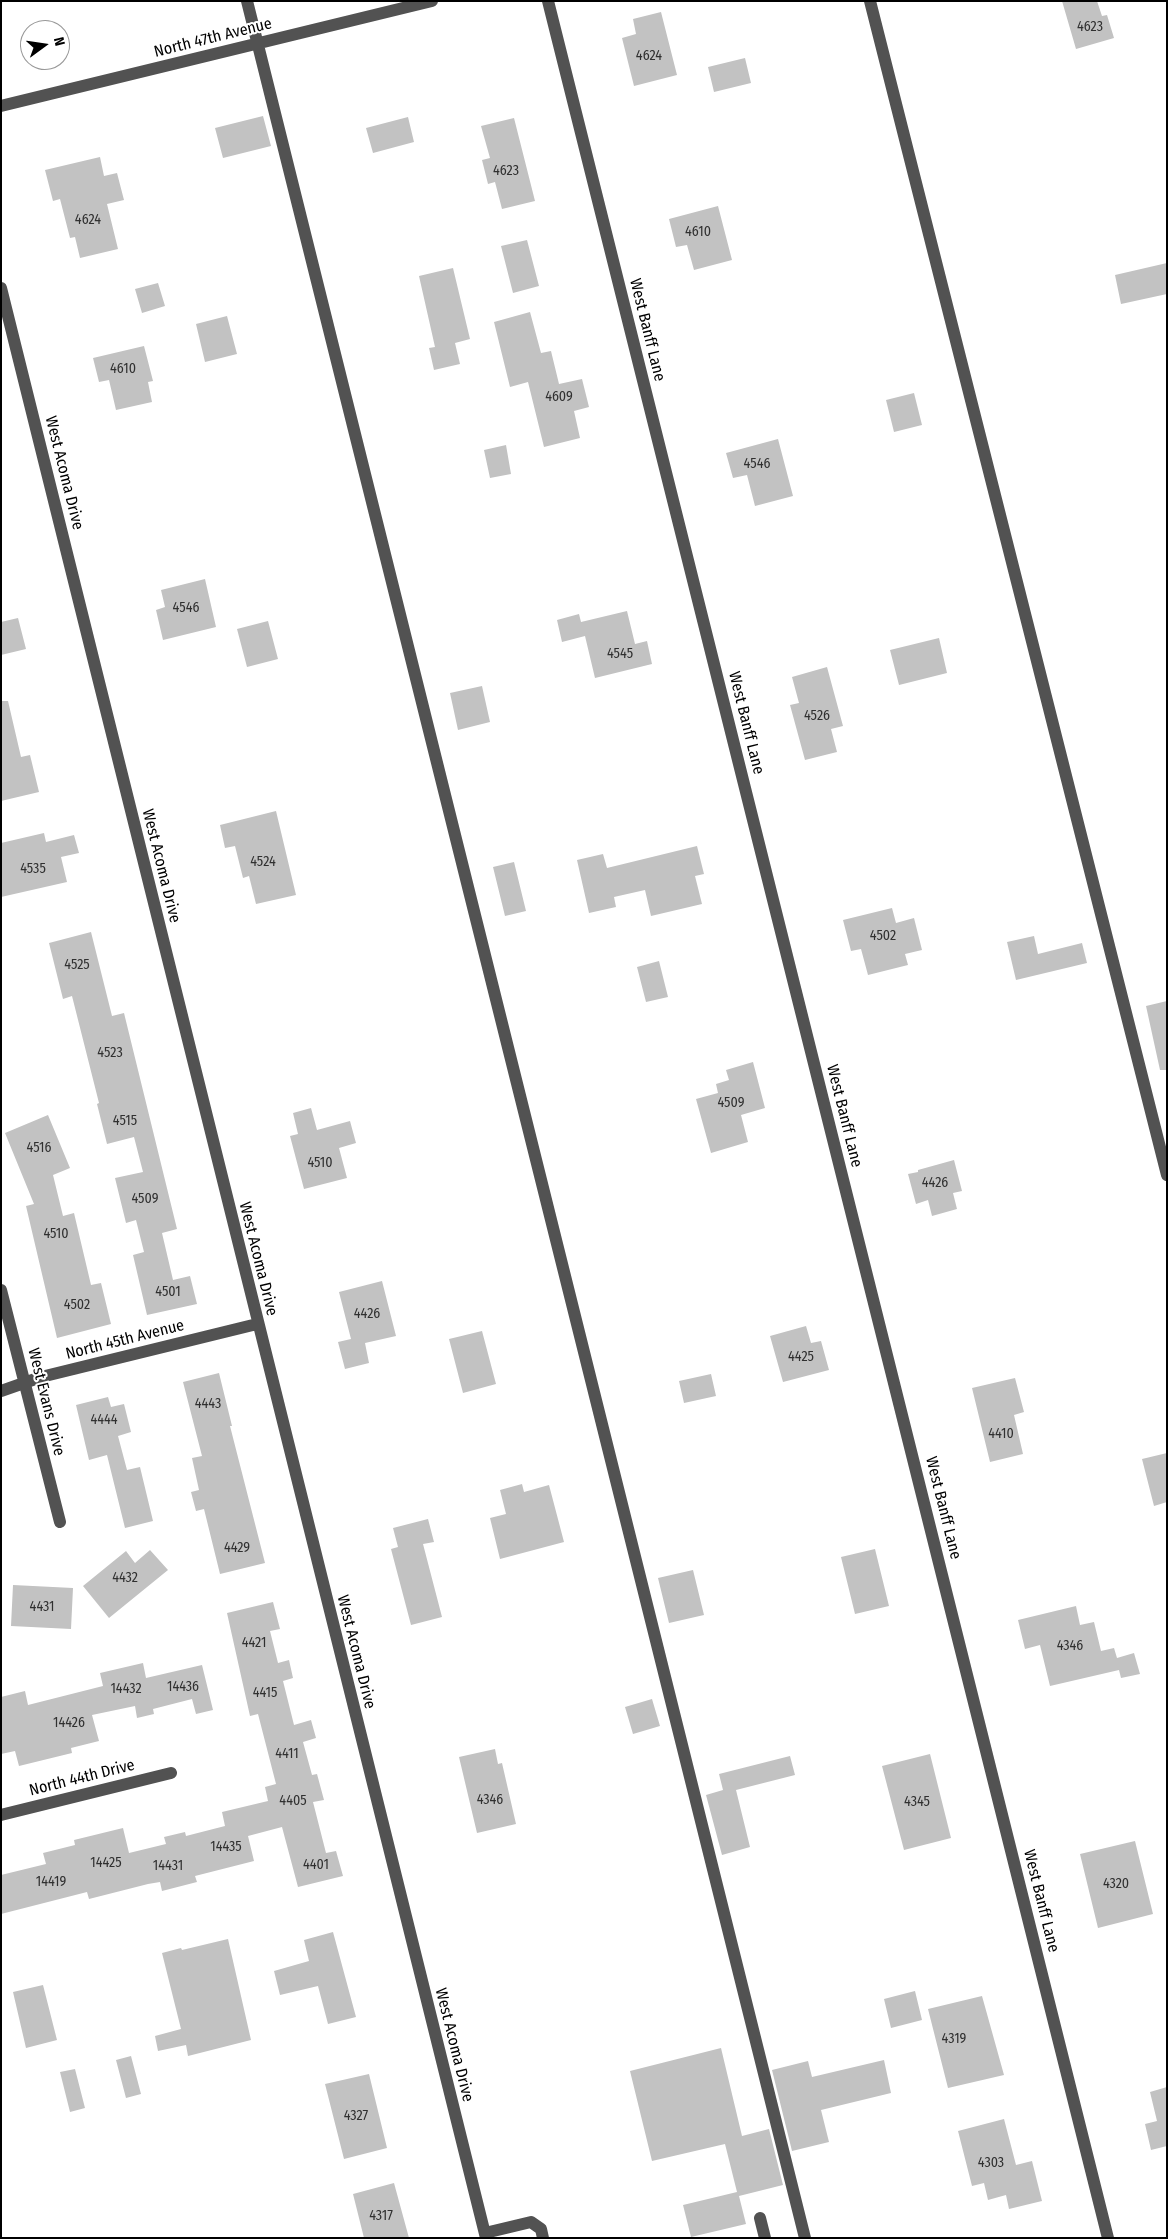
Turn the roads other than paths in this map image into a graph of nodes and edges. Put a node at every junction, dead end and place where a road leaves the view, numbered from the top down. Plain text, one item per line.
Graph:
1 (247, 1) edge
2 (432, 1) edge
3 (548, 1) edge
4 (870, 1) edge
5 (257, 44) junction
6 (1, 106) edge
7 (1, 288) edge
8 (1167, 1175) edge
9 (1, 1290) edge
10 (257, 1324) junction
11 (24, 1382) junction
12 (1, 1391) edge
13 (60, 1522) dead end
14 (171, 1774) dead end
15 (1, 1815) edge
16 (760, 2218) dead end
17 (485, 2236) edge
18 (543, 2238) edge
19 (765, 2238) edge
20 (805, 2238) edge
21 (1108, 2238) edge

1 - 5 street
2 - 5 street, North 47th Avenue
3 - 21 street, West Banff Lane
4 - 8 street
5 - 6 street, North 47th Avenue
5 - 20 street
7 - 10 street, West Acoma Drive
9 - 11 street, West Evans Drive
10 - 11 street, North 45th Avenue
10 - 17 street, West Acoma Drive
11 - 12 street, North 45th Avenue
11 - 13 street, West Evans Drive
14 - 15 street, North 44th Drive
16 - 19 street
17 - 18 street

